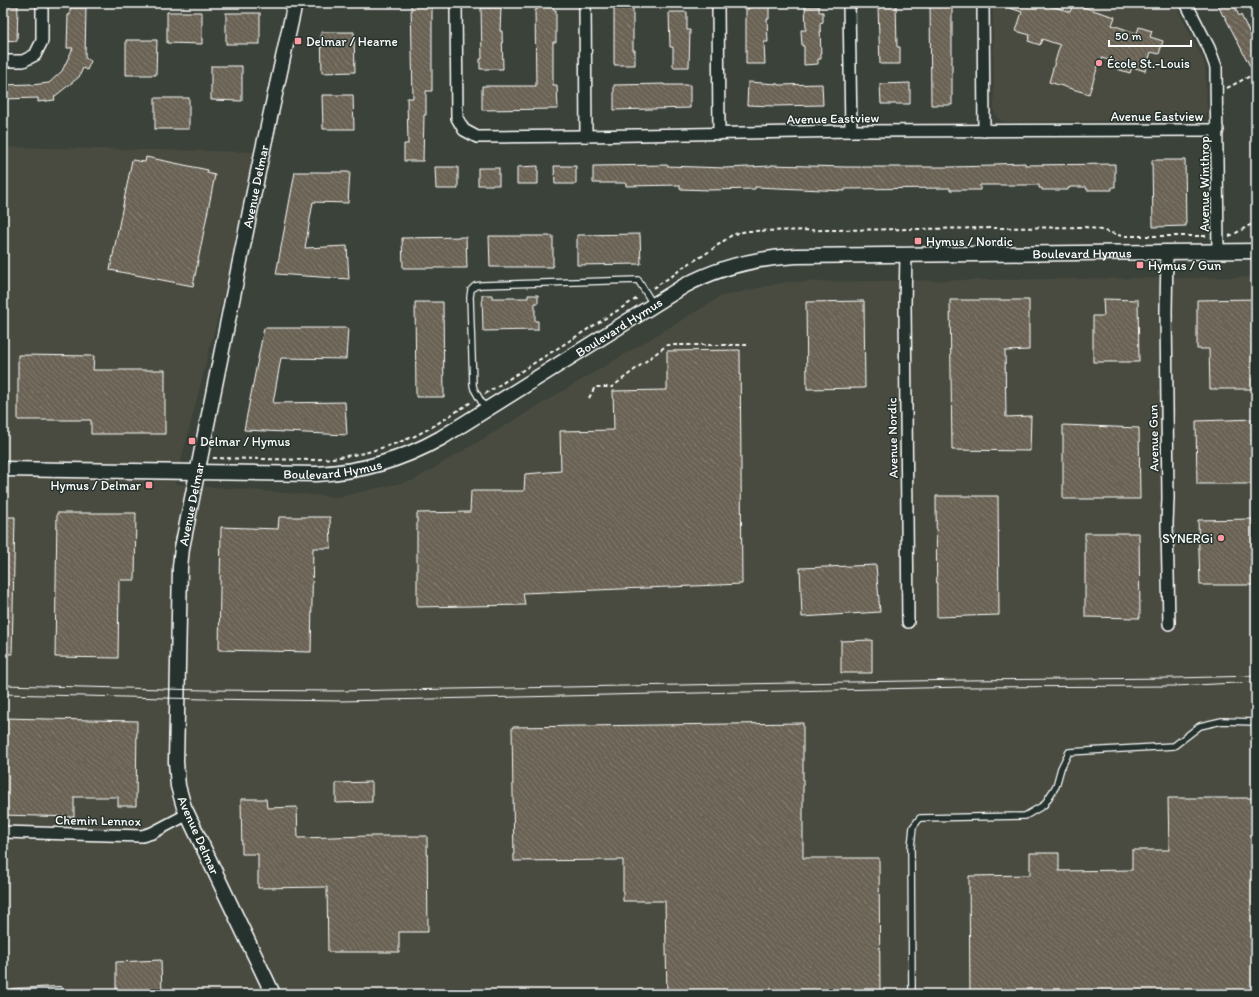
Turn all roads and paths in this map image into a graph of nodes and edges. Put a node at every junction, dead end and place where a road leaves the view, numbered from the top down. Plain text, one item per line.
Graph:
1 (42, 3) edge
2 (295, 3) edge
3 (456, 3) edge
4 (584, 3) edge
5 (718, 3) edge
6 (849, 3) edge
7 (983, 3) edge
8 (1186, 3) edge
9 (3, 61) edge
10 (1256, 73) edge
11 (1226, 88) dead end
12 (1218, 130) junction
13 (852, 131) junction
14 (984, 131) junction
15 (719, 134) junction
16 (586, 136) junction
17 (1256, 223) edge
18 (1233, 235) dead end
19 (1204, 236) dead end
20 (1218, 251) junction
21 (1256, 251) edge
22 (1167, 252) junction
23 (906, 254) junction
24 (652, 289) dead end
25 (641, 296) dead end
26 (653, 304) junction
27 (748, 345) dead end
28 (484, 394) dead end
29 (589, 398) dead end
30 (472, 402) dead end
31 (486, 410) junction
32 (221, 458) dead end
33 (3, 469) edge
34 (197, 473) junction
35 (908, 622) dead end
36 (1169, 624) dead end
37 (1256, 722) edge
38 (188, 814) junction
39 (3, 832) edge
40 (59, 990) dead end
41 (9, 994) edge
42 (273, 994) edge
43 (912, 994) edge

1 - 9 street
2 - 34 street, Avenue Delmar
3 - 16 street, Avenue Eastview
4 - 16 street
5 - 15 street
6 - 13 street
7 - 14 street
8 - 12 street, Avenue Winthrop
10 - 11 path
12 - 14 street, Avenue Eastview
12 - 20 street, Avenue Winthrop
13 - 14 street, Avenue Eastview
13 - 15 street, Avenue Eastview
15 - 16 street, Avenue Eastview
17 - 18 path
19 - 24 path, Boulevard Hymus
20 - 21 street, Boulevard Hymus
20 - 22 street, Boulevard Hymus
22 - 23 street, Boulevard Hymus
22 - 36 street, Avenue Gun
23 - 26 street, Boulevard Hymus
23 - 35 street, Avenue Nordic
25 - 28 path, Boulevard Hymus
26 - 31 street, Boulevard Hymus
26 - 31 lane
27 - 29 path
30 - 32 path, Boulevard Hymus
31 - 34 street, Boulevard Hymus
33 - 34 street, Boulevard Hymus
34 - 38 street, Avenue Delmar
37 - 43 lane
38 - 39 street, Chemin Lennox
38 - 42 street, Avenue Delmar
40 - 41 lane

